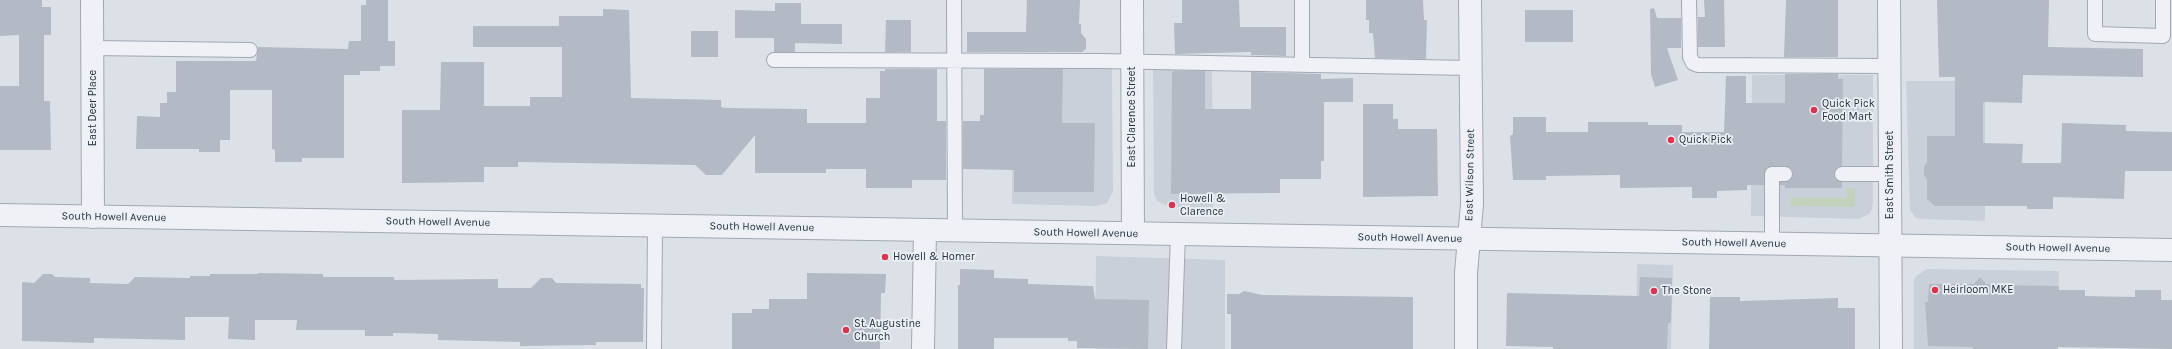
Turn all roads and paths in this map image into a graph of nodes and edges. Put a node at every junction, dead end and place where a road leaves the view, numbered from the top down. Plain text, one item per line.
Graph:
1 (92, 0) edge
2 (954, 0) edge
3 (1132, 0) edge
4 (1302, 0) edge
5 (1470, 0) edge
6 (1689, 0) edge
7 (1889, 0) edge
8 (2095, 0) edge
9 (2163, 0) edge
10 (92, 48) junction
11 (250, 50) dead end
12 (774, 60) dead end
13 (955, 61) junction
14 (1132, 62) junction
15 (1302, 65) junction
16 (1889, 66) junction
17 (1471, 68) junction
18 (1785, 174) dead end
19 (1842, 174) dead end
20 (1890, 174) junction
21 (0, 215) edge
22 (93, 217) junction
23 (655, 226) junction
24 (925, 230) junction
25 (955, 231) junction
26 (1133, 233) junction
27 (1178, 234) junction
28 (1469, 238) junction
29 (1772, 243) junction
30 (1890, 245) junction
31 (2172, 250) edge
32 (654, 349) edge
33 (923, 349) edge
34 (1174, 349) edge
35 (1466, 349) edge
36 (1891, 349) edge

1 - 10 street, East Deer Place
2 - 13 lane
3 - 14 street, East Clarence Street
4 - 15 lane
5 - 17 street, East Wilson Street
6 - 16 lane
7 - 16 street, East Smith Street
8 - 9 lane
10 - 11 lane
10 - 22 street, East Deer Place
12 - 13 lane
13 - 14 lane
13 - 25 lane
14 - 15 lane
14 - 26 street, East Clarence Street
15 - 17 lane
16 - 20 street, East Smith Street
17 - 28 street, East Wilson Street
18 - 29 lane
19 - 20 lane
20 - 30 street, East Smith Street
21 - 22 street, South Howell Avenue
22 - 23 street, South Howell Avenue
23 - 24 street, South Howell Avenue
23 - 32 lane
24 - 25 street, South Howell Avenue
24 - 33 street
25 - 26 street, South Howell Avenue
26 - 27 street, South Howell Avenue
27 - 28 street, South Howell Avenue
27 - 34 lane
28 - 29 street, South Howell Avenue
28 - 35 street, East Wilson Street
29 - 30 street, South Howell Avenue
30 - 31 street, South Howell Avenue
30 - 36 street, East Smith Street

